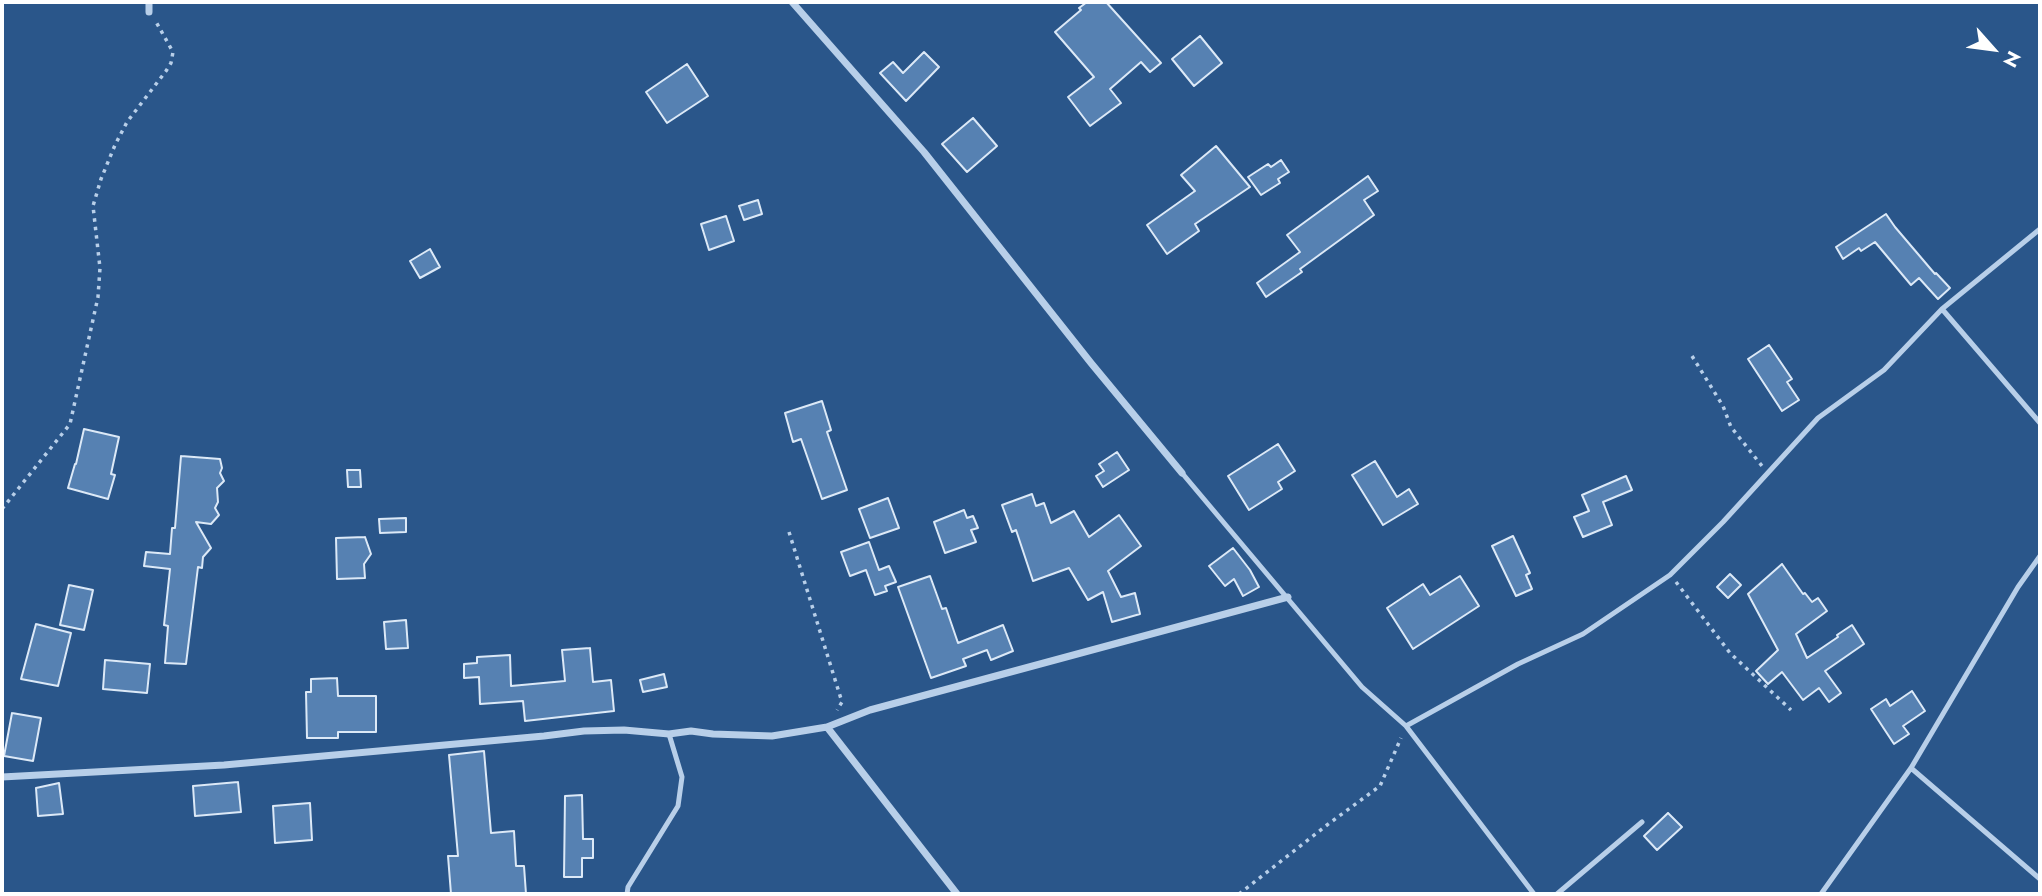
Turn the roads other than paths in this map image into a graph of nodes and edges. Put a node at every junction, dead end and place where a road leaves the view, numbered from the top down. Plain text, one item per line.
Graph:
1 (149, 2) edge
2 (792, 2) edge
3 (149, 12) road end
4 (2040, 229) edge
5 (1942, 309) junction
6 (2040, 423) edge
7 (1182, 473) joint
8 (2040, 556) edge
9 (1287, 597) junction
10 (1406, 726) junction
11 (827, 727) junction
12 (669, 734) junction
13 (1911, 768) junction
14 (2, 777) edge
15 (1642, 822) dead end
16 (2040, 879) edge
17 (627, 894) edge
18 (957, 894) edge
19 (1534, 894) edge
20 (1557, 894) edge
21 (1821, 894) edge

1 - 3 street
2 - 7 street
4 - 5 lane
5 - 6 lane
5 - 10 lane
7 - 9 lane
8 - 13 lane
9 - 10 lane
9 - 11 street
10 - 19 lane
11 - 12 street
11 - 18 street
12 - 14 street
12 - 17 lane
13 - 16 lane
13 - 21 lane
15 - 20 lane

